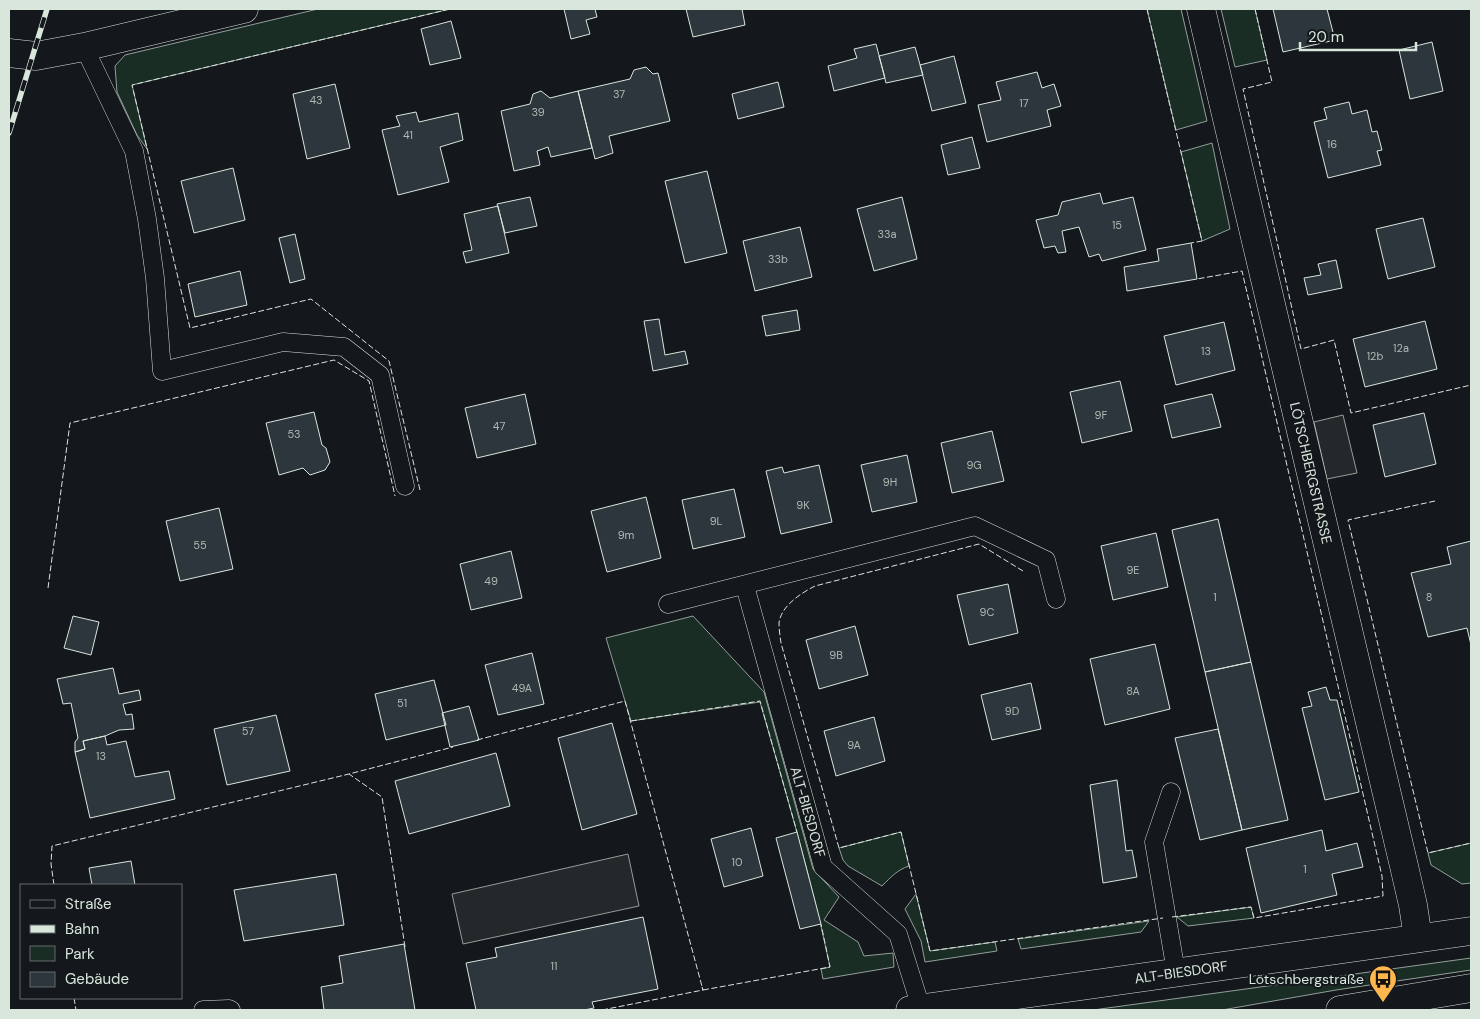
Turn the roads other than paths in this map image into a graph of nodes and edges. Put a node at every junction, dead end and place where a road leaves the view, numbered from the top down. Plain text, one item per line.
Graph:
1 (244, 9) edge
2 (1201, 9) edge
3 (84, 47) junction
4 (9, 53) edge
5 (405, 486) dead end
6 (745, 586) junction
7 (1056, 599) dead end
8 (668, 604) dead end
9 (1172, 792) dead end
10 (1471, 931) edge
11 (1418, 938) junction
12 (1176, 972) junction
13 (1471, 988) edge
14 (1442, 1002) edge
15 (915, 1009) edge
16 (203, 1010) edge
17 (231, 1010) edge
18 (1340, 1010) edge

1 - 3 street
2 - 11 street, LÖTSCHBERGSTRASSE
3 - 4 street
3 - 5 lane
6 - 7 lane
6 - 8 lane
6 - 15 lane, ALT-BIESDORF
9 - 12 lane
10 - 11 street, ALT-BIESDORF
11 - 12 street, ALT-BIESDORF
12 - 15 street, ALT-BIESDORF
13 - 14 street
14 - 18 street
16 - 17 lane

